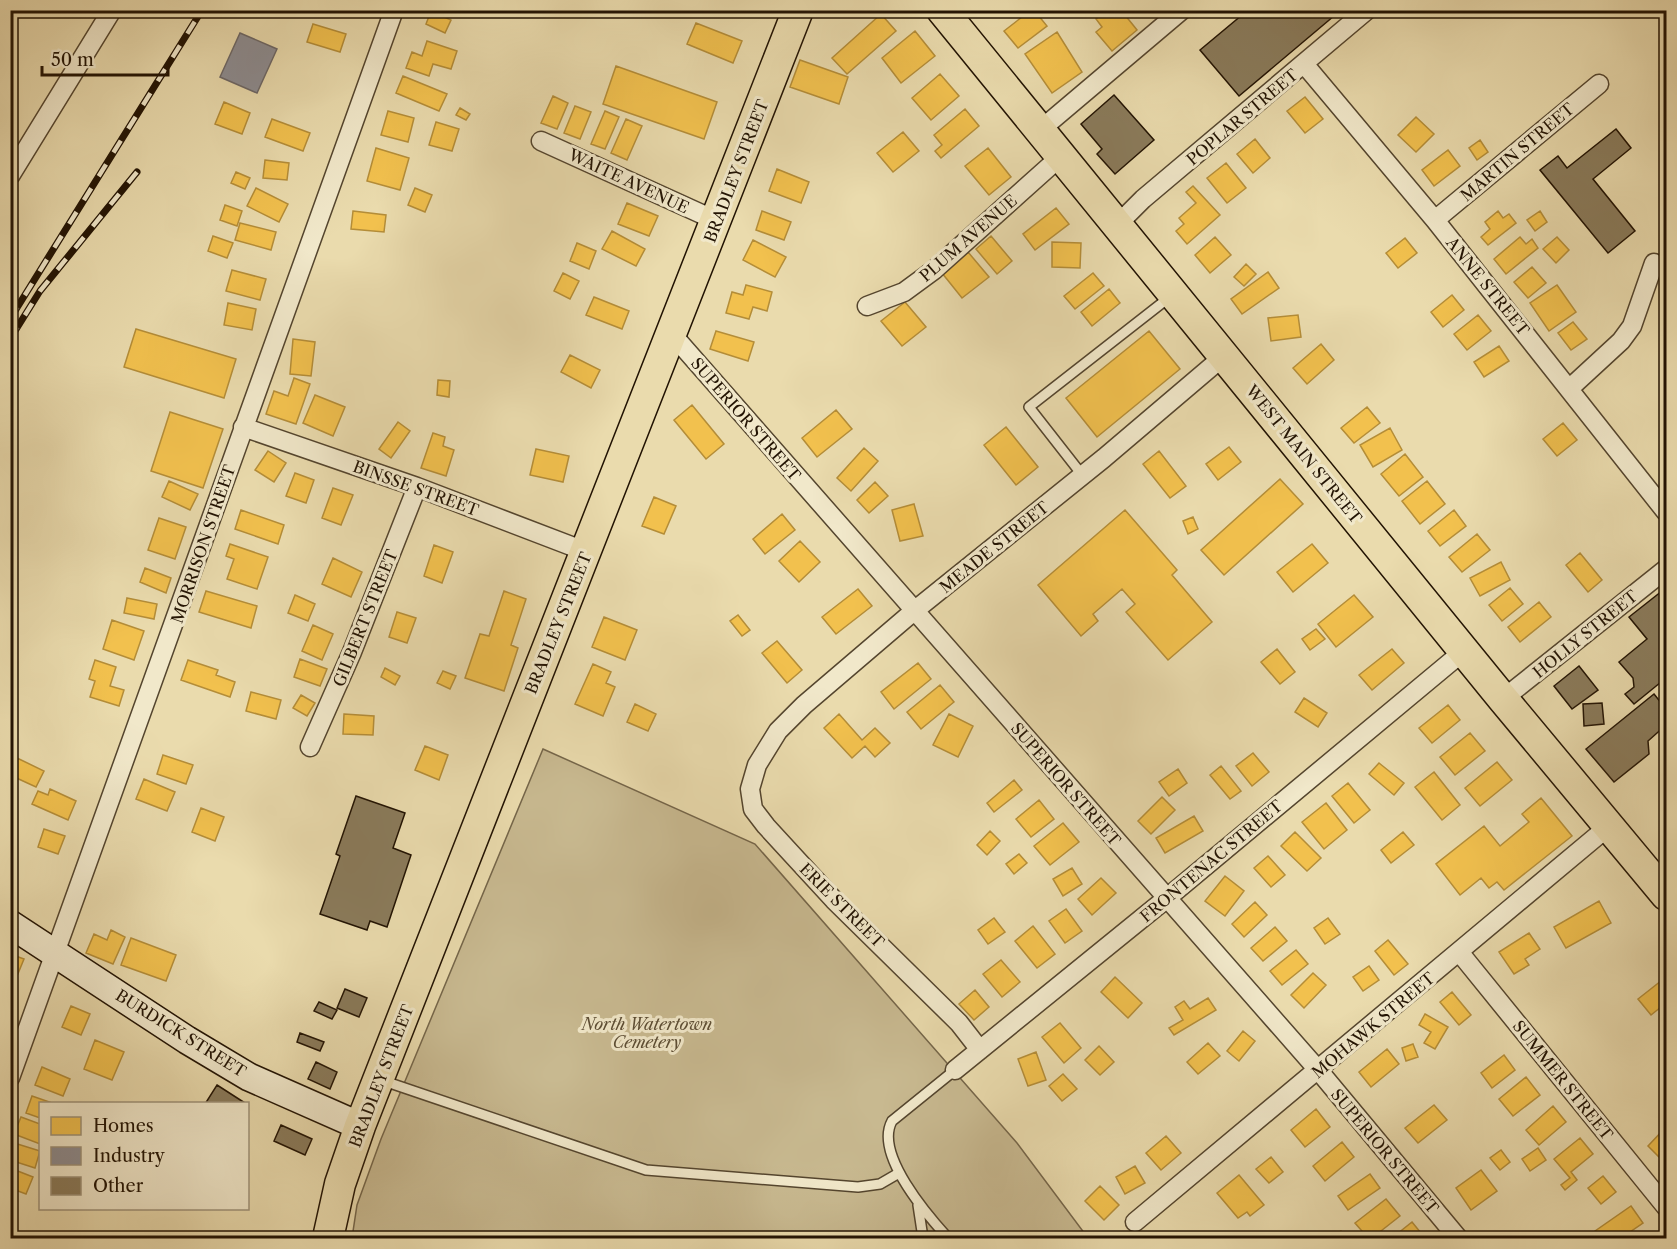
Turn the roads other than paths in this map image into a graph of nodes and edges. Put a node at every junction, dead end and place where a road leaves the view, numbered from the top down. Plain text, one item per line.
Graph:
1 (112, 10) edge
2 (394, 10) edge
3 (798, 10) edge
4 (942, 10) edge
5 (1182, 10) edge
6 (1367, 10) edge
7 (1305, 65) junction
8 (1599, 84) dead end
9 (1039, 131) junction
10 (541, 141) dead end
11 (1060, 157) junction
12 (10, 176) edge
13 (1435, 220) junction
14 (717, 221) junction
15 (1117, 225) junction
16 (1654, 263) dead end
17 (1173, 294) junction
18 (867, 306) dead end
19 (671, 333) junction
20 (1224, 356) junction
21 (1570, 388) junction
22 (243, 427) junction
23 (1083, 476) junction
24 (417, 487) junction
25 (1666, 512) edge
26 (587, 552) junction
27 (1666, 569) edge
28 (914, 611) junction
29 (1465, 650) junction
30 (1503, 699) junction
31 (769, 745) joint
32 (310, 747) dead end
33 (1610, 826) junction
34 (1666, 895) edge
35 (1167, 898) junction
36 (10, 924) edge
37 (57, 953) junction
38 (1460, 953) junction
39 (980, 1050) junction
40 (955, 1070) joint
41 (1319, 1071) junction
42 (10, 1078) edge
43 (379, 1079) junction
44 (360, 1126) junction
45 (899, 1173) junction
46 (918, 1203) junction
47 (1666, 1207) edge
48 (1135, 1222) dead end
49 (328, 1239) edge
50 (923, 1239) edge
51 (948, 1239) edge
52 (1458, 1239) edge

1 - 12 street
2 - 22 street, MORRISON STREET
3 - 14 main road, BRADLEY STREET
4 - 9 main road, WEST MAIN STREET
5 - 9 street
6 - 7 street, POPLAR STREET
7 - 13 street, ANNE STREET
7 - 15 street, POPLAR STREET
8 - 13 street, MARTIN STREET
9 - 11 main road, WEST MAIN STREET
10 - 14 street, WAITE AVENUE
11 - 15 main road, WEST MAIN STREET
11 - 18 street, PLUM AVENUE
13 - 21 street, ANNE STREET
14 - 19 main road, BRADLEY STREET
15 - 17 main road, WEST MAIN STREET
16 - 21 street
17 - 20 main road, WEST MAIN STREET
17 - 23 lane
19 - 26 main road, BRADLEY STREET
19 - 28 street, SUPERIOR STREET
20 - 23 street, MEADE STREET
20 - 29 main road, WEST MAIN STREET
21 - 25 street, ANNE STREET
22 - 24 street, BINSSE STREET
22 - 37 street, MORRISON STREET
23 - 28 street, MEADE STREET
24 - 26 street, BINSSE STREET
24 - 32 street, GILBERT STREET
26 - 43 main road, BRADLEY STREET
27 - 30 street, HOLLY STREET
28 - 31 street, MEADE STREET
28 - 35 street, SUPERIOR STREET
29 - 30 main road, WEST MAIN STREET
29 - 35 street, FRONTENAC STREET
30 - 33 main road, WEST MAIN STREET
31 - 39 street, ERIE STREET
33 - 34 main road, WEST MAIN STREET
33 - 38 street, MOHAWK STREET
35 - 39 street, FRONTENAC STREET
35 - 41 street, SUPERIOR STREET
36 - 37 street, BURDICK STREET
37 - 42 street, MORRISON STREET
37 - 44 street, BURDICK STREET
38 - 41 street, MOHAWK STREET
38 - 47 street, SUMMER STREET
39 - 40 street, FRONTENAC STREET
40 - 45 lane
41 - 48 street, MOHAWK STREET
41 - 52 street, SUPERIOR STREET
43 - 44 main road, BRADLEY STREET
43 - 45 lane
44 - 49 main road, BRADLEY STREET
45 - 46 lane
46 - 50 lane
46 - 51 lane

